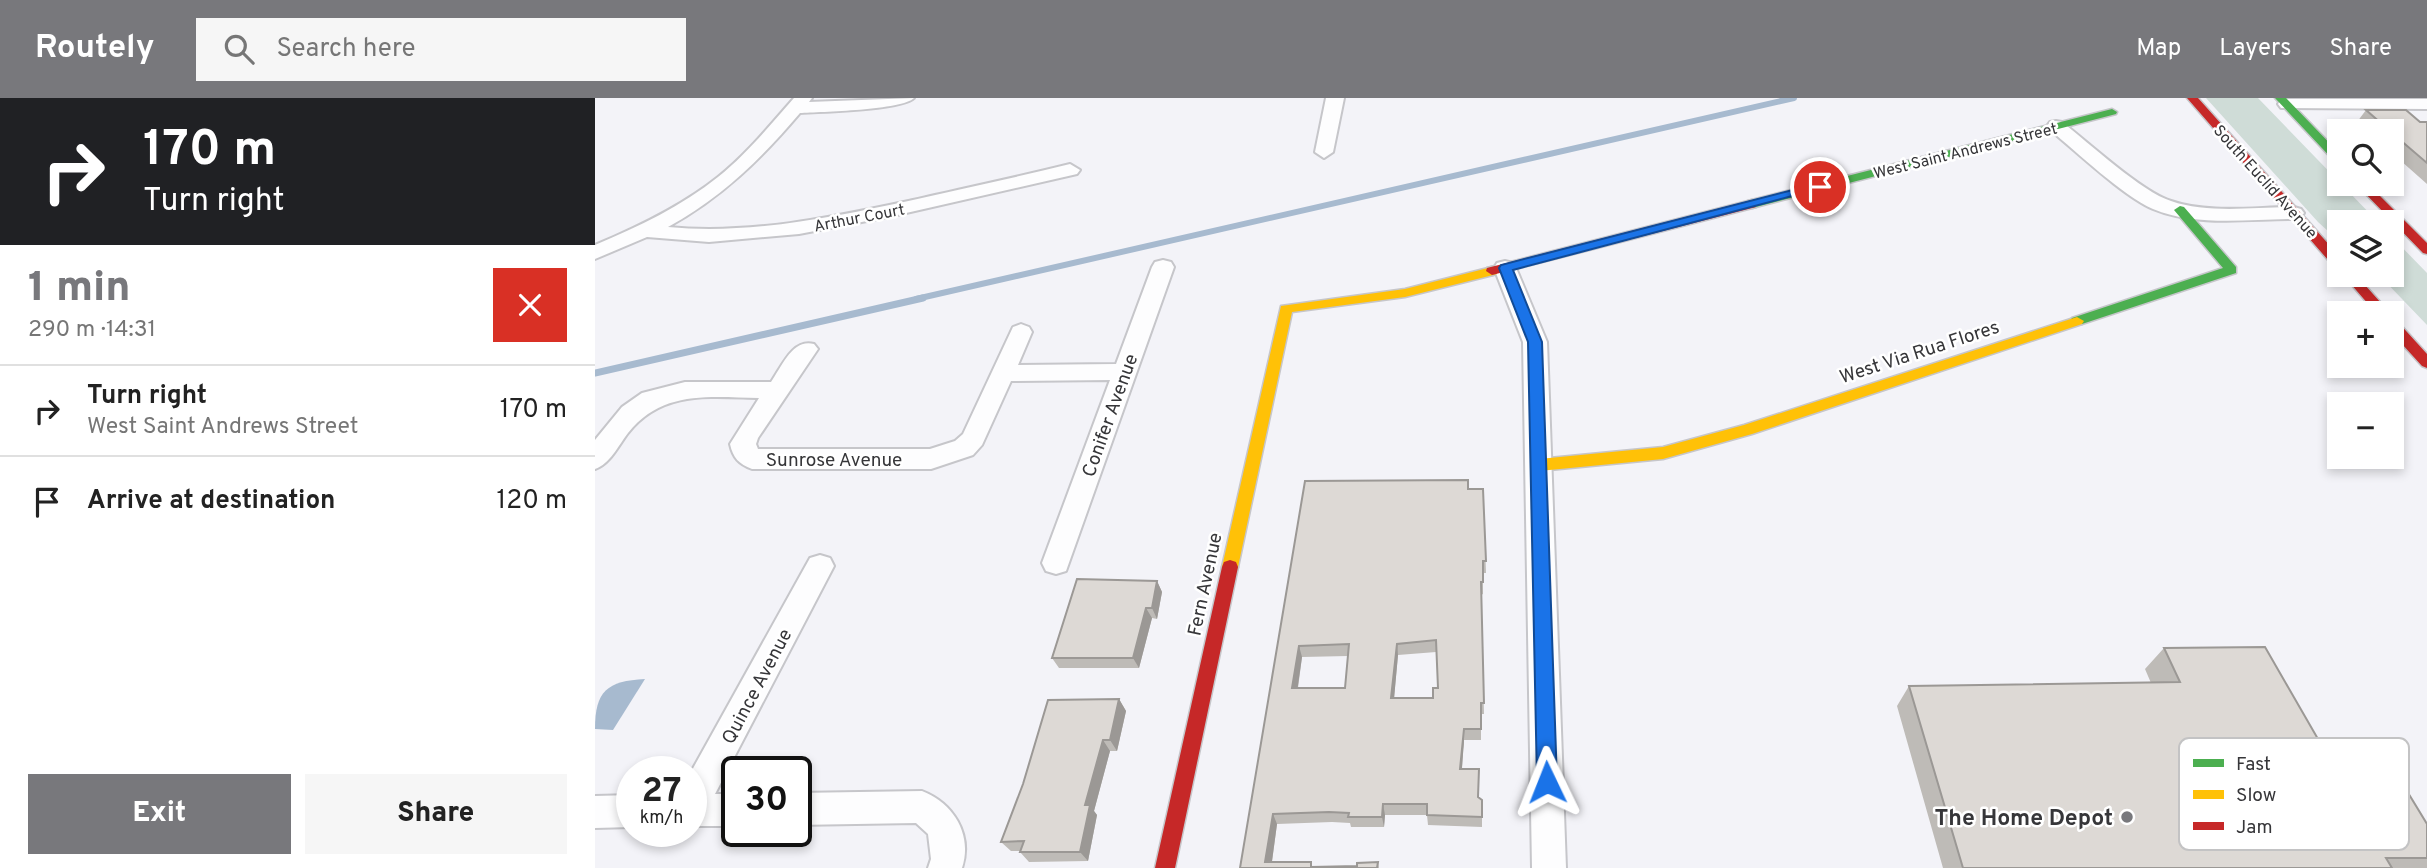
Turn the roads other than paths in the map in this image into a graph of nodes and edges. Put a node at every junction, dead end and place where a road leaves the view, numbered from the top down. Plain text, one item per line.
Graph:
1 (905, 98) edge
2 (1335, 98) edge
3 (2192, 98) edge
4 (2284, 101) edge
5 (798, 103) edge
6 (2427, 104) edge
7 (2112, 112) dead end
8 (2056, 126) junction
9 (2327, 147) edge
10 (1324, 152) dead end
11 (1070, 170) dead end
12 (2131, 184) junction
13 (2279, 196) junction
14 (2374, 196) edge
15 (2180, 210) junction
16 (2294, 213) junction
17 (645, 230) junction
18 (2327, 250) edge
19 (2427, 250) edge
20 (595, 253) edge
21 (1163, 267) dead end
22 (1505, 268) junction
23 (2360, 287) edge
24 (2372, 301) edge
25 (1286, 309) joint
26 (1021, 332) dead end
27 (2404, 337) edge
28 (806, 349) dead end
29 (2427, 363) edge
30 (1124, 372) junction
31 (1003, 373) junction
32 (777, 390) junction
33 (595, 459) edge
34 (1538, 465) junction
35 (1056, 563) dead end
36 (820, 566) dead end
37 (707, 778) edge
38 (812, 809) edge
39 (616, 811) edge
40 (595, 812) edge
41 (945, 868) edge
42 (1165, 868) edge
43 (1549, 868) edge

1 - 5 street
2 - 10 street
3 - 13 street, South Euclid Avenue
4 - 6 street
4 - 9 street
5 - 17 street
7 - 8 street, West Saint Andrews Street
8 - 12 street
8 - 22 street, West Saint Andrews Street
11 - 17 street, Arthur Court
12 - 13 street
12 - 15 street
13 - 16 street, South Euclid Avenue
14 - 19 street
15 - 16 street
15 - 34 street, West Via Rua Flores
16 - 18 street, South Euclid Avenue
17 - 20 street
21 - 30 street, Conifer Avenue
22 - 25 street, West Saint Andrews Street
22 - 34 street
23 - 24 street
25 - 42 street, Fern Avenue
26 - 31 street
27 - 29 street
28 - 32 street, Sunrose Avenue
30 - 31 street
30 - 35 street, Conifer Avenue
31 - 32 street, Sunrose Avenue
32 - 33 street
34 - 43 street
36 - 37 street, Quince Avenue
38 - 41 street
39 - 40 street

